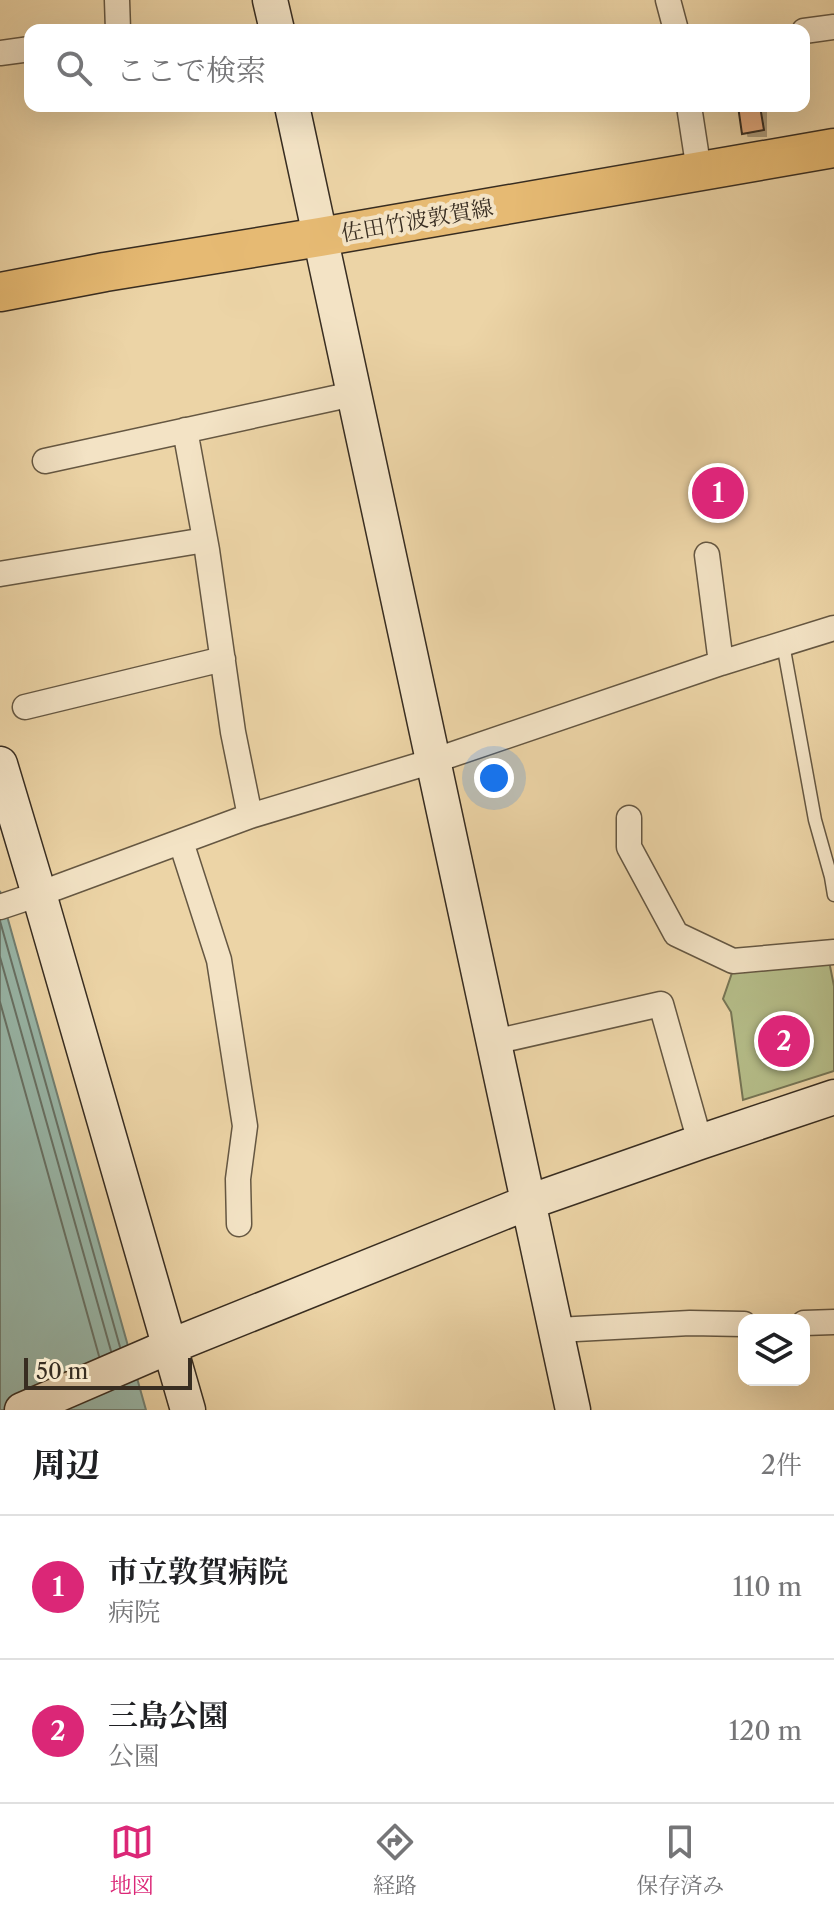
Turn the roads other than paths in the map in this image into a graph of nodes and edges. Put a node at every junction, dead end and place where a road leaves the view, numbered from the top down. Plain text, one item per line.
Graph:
1 (117, 0) edge
2 (270, 0) edge
3 (668, 0) edge
4 (118, 24) edge
5 (276, 24) edge
6 (674, 24) edge
7 (834, 27) edge
8 (810, 30) edge
9 (24, 50) edge
10 (0, 53) edge
11 (293, 112) edge
12 (690, 112) edge
13 (834, 148) edge
14 (699, 171) junction
15 (320, 237) junction
16 (0, 292) edge
17 (353, 394) junction
18 (185, 430) junction
19 (45, 461) dead end
20 (205, 540) junction
21 (707, 555) dead end
22 (0, 574) edge
23 (834, 628) edge
24 (783, 644) junction
25 (223, 659) junction
26 (721, 663) junction
27 (25, 707) dead end
28 (433, 761) junction
29 (0, 764) edge
30 (250, 816) junction
31 (629, 818) dead end
32 (181, 842) junction
33 (834, 895) edge
34 (20, 900) edge
35 (834, 952) edge
36 (494, 1042) junction
37 (834, 1097) edge
38 (700, 1142) junction
39 (529, 1202) junction
40 (239, 1224) dead end
41 (834, 1322) edge
42 (810, 1323) edge
43 (738, 1324) edge
44 (557, 1330) junction
45 (162, 1351) junction
46 (22, 1410) edge
47 (188, 1410) edge
48 (573, 1410) edge

1 - 4 street
2 - 5 street
3 - 6 street
7 - 8 street
9 - 10 street
11 - 15 street
12 - 14 street
13 - 14 main road, 佐田竹波敦賀線
14 - 15 main road, 佐田竹波敦賀線
15 - 16 main road, 佐田竹波敦賀線
15 - 17 street
17 - 18 street
17 - 28 street
18 - 19 street
18 - 20 street
20 - 22 street
20 - 25 street
21 - 26 street
23 - 24 street
24 - 26 street
24 - 33 lane
25 - 27 street
25 - 30 street
26 - 28 street
28 - 30 street
28 - 36 street
29 - 34 street
30 - 32 street
31 - 35 street
32 - 34 street
32 - 40 street
34 - 45 street
36 - 38 street
36 - 39 street
37 - 38 street
38 - 39 street
39 - 44 street
39 - 45 street
41 - 42 street
43 - 44 street
44 - 48 street
45 - 46 street
45 - 47 street

